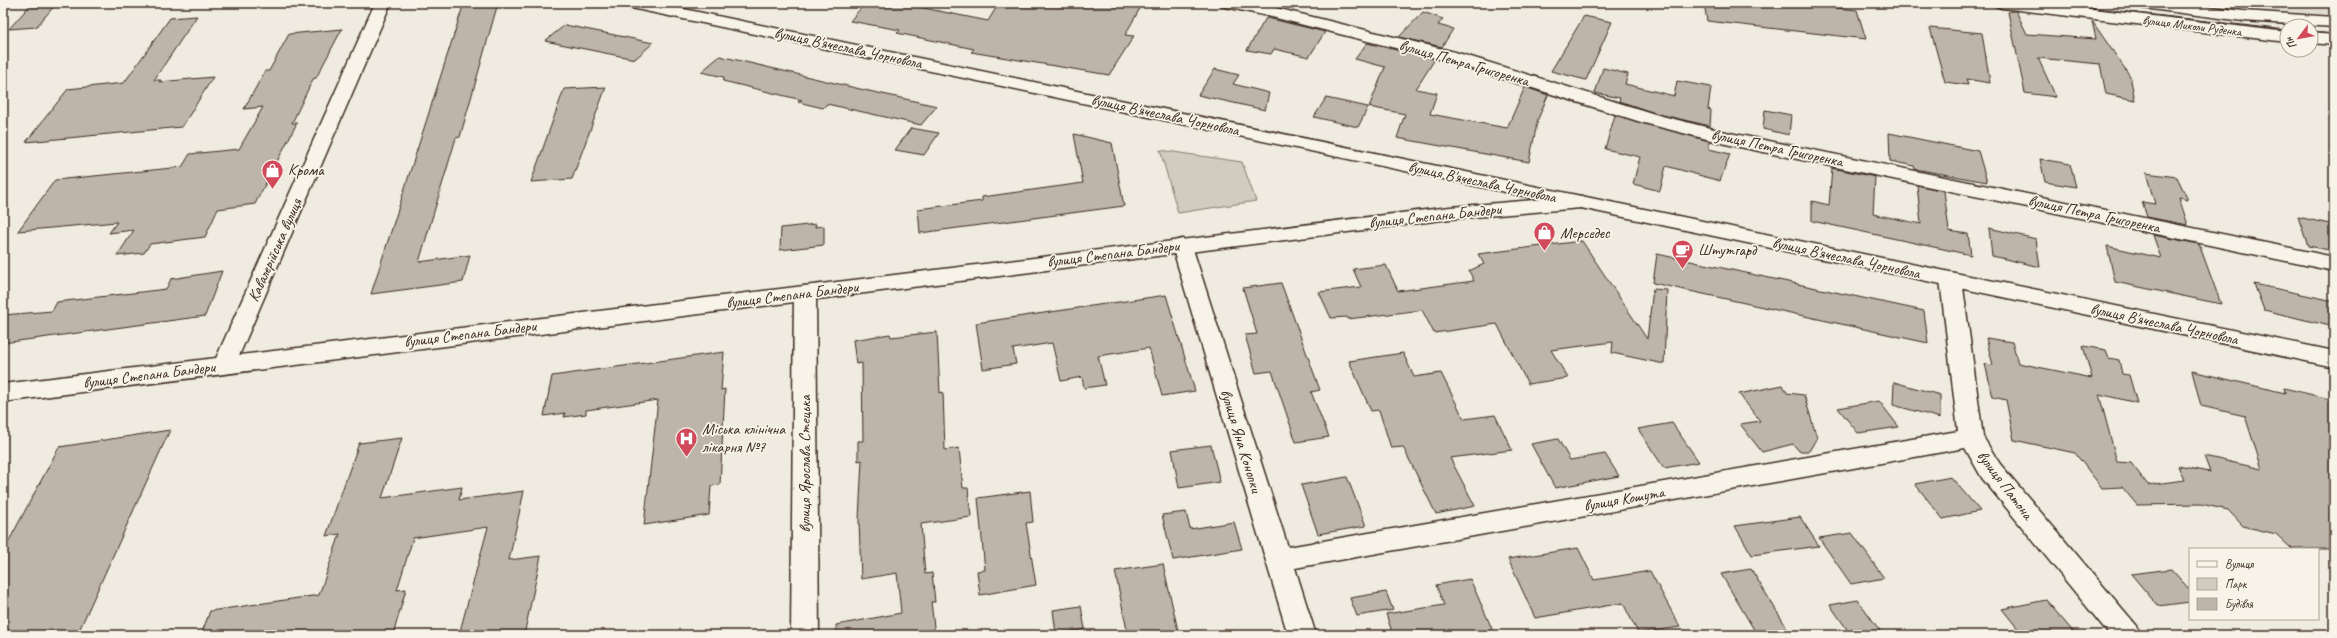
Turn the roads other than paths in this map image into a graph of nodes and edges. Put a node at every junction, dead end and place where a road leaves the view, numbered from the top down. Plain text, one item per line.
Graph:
1 (383, 3) edge
2 (631, 3) edge
3 (1227, 3) edge
4 (2002, 3) edge
5 (2143, 3) edge
6 (2334, 22) edge
7 (2279, 35) edge
8 (2319, 39) edge
9 (2334, 40) edge
10 (1581, 202) junction
11 (1182, 246) junction
12 (2334, 264) edge
13 (1951, 280) junction
14 (805, 292) junction
15 (2334, 359) edge
16 (224, 365) junction
17 (3, 393) edge
18 (1971, 438) junction
19 (1278, 560) junction
20 (805, 635) edge
21 (1302, 635) edge
22 (2127, 635) edge

1 - 16 street, Кавалерійська вулиця
2 - 10 street, вулиця В'ячеслава Чорновола
3 - 12 street, вулиця Петра Григоренка
4 - 7 street, вулиця Миколи Руденка
5 - 6 street, вулиця Миколи Руденка
8 - 9 street
10 - 11 street, вулиця Степана Бандери
10 - 13 street, вулиця В'ячеслава Чорновола
11 - 14 street, вулиця Степана Бандери
11 - 19 street, вулиця Яна Конопки
13 - 15 street, вулиця В'ячеслава Чорновола
13 - 18 street, вулиця Патона
14 - 16 street, вулиця Степана Бандери
14 - 20 street, вулиця Ярослава Стецька
16 - 17 street, вулиця Степана Бандери
18 - 19 street, вулиця Кошута
18 - 22 street, вулиця Патона
19 - 21 street, вулиця Яна Конопки

